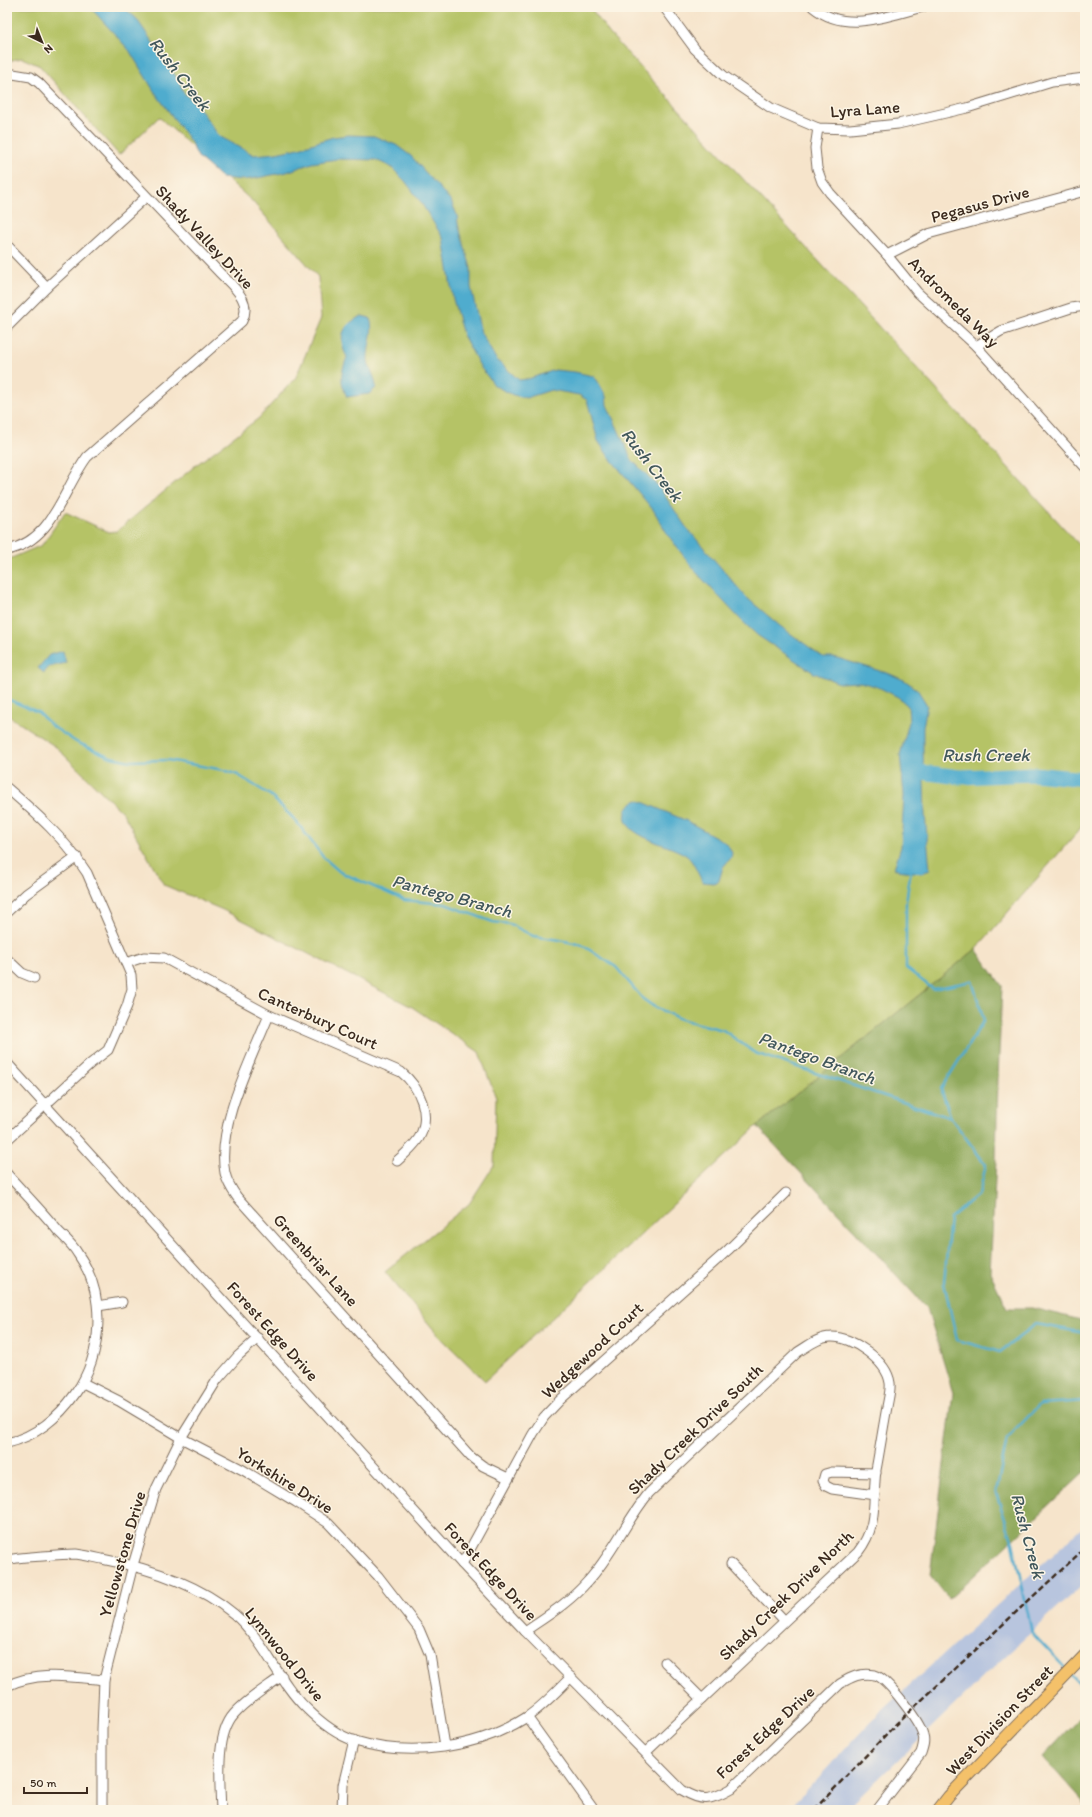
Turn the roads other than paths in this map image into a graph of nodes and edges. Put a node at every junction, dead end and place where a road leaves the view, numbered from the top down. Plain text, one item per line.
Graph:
1 (664, 7) edge
2 (813, 7) edge
3 (923, 7) edge
4 (7, 73) edge
5 (1085, 78) edge
6 (818, 128) junction
7 (1085, 191) edge
8 (146, 197) junction
9 (7, 245) edge
10 (887, 255) junction
11 (47, 287) junction
12 (1085, 306) edge
13 (7, 327) edge
14 (976, 346) junction
15 (1085, 467) edge
16 (7, 550) edge
17 (7, 788) edge
18 (77, 857) junction
19 (7, 912) edge
20 (7, 959) edge
21 (126, 963) junction
22 (34, 978) dead end
23 (269, 1015) junction
24 (7, 1063) edge
25 (45, 1104) junction
26 (7, 1140) edge
27 (397, 1161) dead end
28 (7, 1174) edge
29 (786, 1193) dead end
30 (122, 1302) dead end
31 (98, 1306) junction
32 (836, 1337) joint
33 (258, 1338) junction
34 (83, 1383) junction
35 (181, 1438) junction
36 (7, 1443) edge
37 (876, 1472) junction
38 (508, 1478) junction
39 (875, 1495) junction
40 (7, 1560) edge
41 (462, 1564) junction
42 (731, 1564) dead end
43 (133, 1565) junction
44 (784, 1620) junction
45 (526, 1631) junction
46 (1085, 1656) edge
47 (665, 1662) dead end
48 (282, 1676) junction
49 (571, 1677) junction
50 (104, 1680) junction
51 (7, 1686) edge
52 (702, 1699) junction
53 (527, 1717) junction
54 (354, 1740) junction
55 (445, 1746) junction
56 (646, 1752) junction
57 (102, 1810) edge
58 (221, 1810) edge
59 (342, 1810) edge
60 (594, 1810) edge
61 (877, 1810) edge
62 (938, 1810) edge

1 - 6 street, Lyra Lane
2 - 3 street
4 - 8 street, Shady Valley Drive
5 - 6 street, Lyra Lane
6 - 10 street, Andromeda Way
7 - 10 street, Pegasus Drive
8 - 11 street
8 - 16 street, Shady Valley Drive
9 - 11 street
10 - 14 street, Andromeda Way
11 - 13 street
12 - 14 street
14 - 15 street, Andromeda Way
17 - 18 street
18 - 19 street
18 - 21 street
20 - 22 street
21 - 23 street, Canterbury Court
21 - 25 street
23 - 27 street, Canterbury Court
23 - 38 street, Greenbriar Lane
24 - 25 street, Forest Edge Drive
25 - 26 street
25 - 33 street, Forest Edge Drive
28 - 31 street
29 - 38 street, Wedgewood Court
30 - 31 street
31 - 34 street
32 - 37 street, Shady Creek Drive North
32 - 45 street, Shady Creek Drive South
33 - 35 street, Yellowstone Drive
33 - 41 street, Forest Edge Drive
34 - 35 street, Yorkshire Drive
34 - 36 street
35 - 43 street, Yellowstone Drive
35 - 55 street, Yorkshire Drive
37 - 39 street, Shady Creek Drive North
37 - 39 street
38 - 41 street, Wedgewood Court
39 - 44 street, Shady Creek Drive North
40 - 43 street, Lynnwood Drive
41 - 45 street, Forest Edge Drive
42 - 44 street
43 - 48 street, Lynnwood Drive
43 - 50 street, Yellowstone Drive
44 - 52 street, Shady Creek Drive North
45 - 49 street, Forest Edge Drive
46 - 62 main road, West Division Street
47 - 52 street
48 - 54 street, Lynnwood Drive
48 - 58 street
49 - 53 street, Lynnwood Drive
49 - 56 street, Forest Edge Drive
50 - 51 street
50 - 57 street, Yellowstone Drive
52 - 56 street, Shady Creek Drive North
53 - 55 street, Lynnwood Drive
53 - 60 street
54 - 55 street, Lynnwood Drive
54 - 59 street
56 - 61 street, Forest Edge Drive

